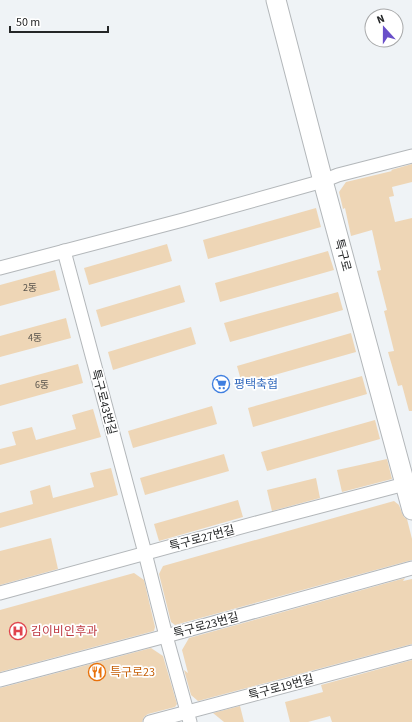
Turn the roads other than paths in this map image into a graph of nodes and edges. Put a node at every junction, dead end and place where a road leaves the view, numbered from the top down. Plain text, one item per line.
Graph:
1 (276, 0) edge
2 (412, 156) edge
3 (323, 181) junction
4 (64, 251) junction
5 (0, 268) edge
6 (408, 483) edge
7 (412, 510) edge
8 (145, 554) junction
9 (412, 568) edge
10 (0, 593) edge
11 (166, 636) junction
12 (412, 652) edge
13 (0, 680) edge
14 (189, 717) edge
15 (150, 722) edge

1 - 3 street, 특구로
2 - 3 street
3 - 4 street
3 - 6 street, 특구로
4 - 5 street
4 - 8 street, 특구로43번길
6 - 7 street, 특구로
6 - 8 street, 특구로27번길
8 - 10 street, 특구로27번길
8 - 11 street, 특구로43번길
9 - 11 street, 특구로23번길
11 - 13 street, 특구로23번길
11 - 14 street, 특구로43번길
12 - 14 street, 특구로19번길
14 - 15 street, 특구로19번길

